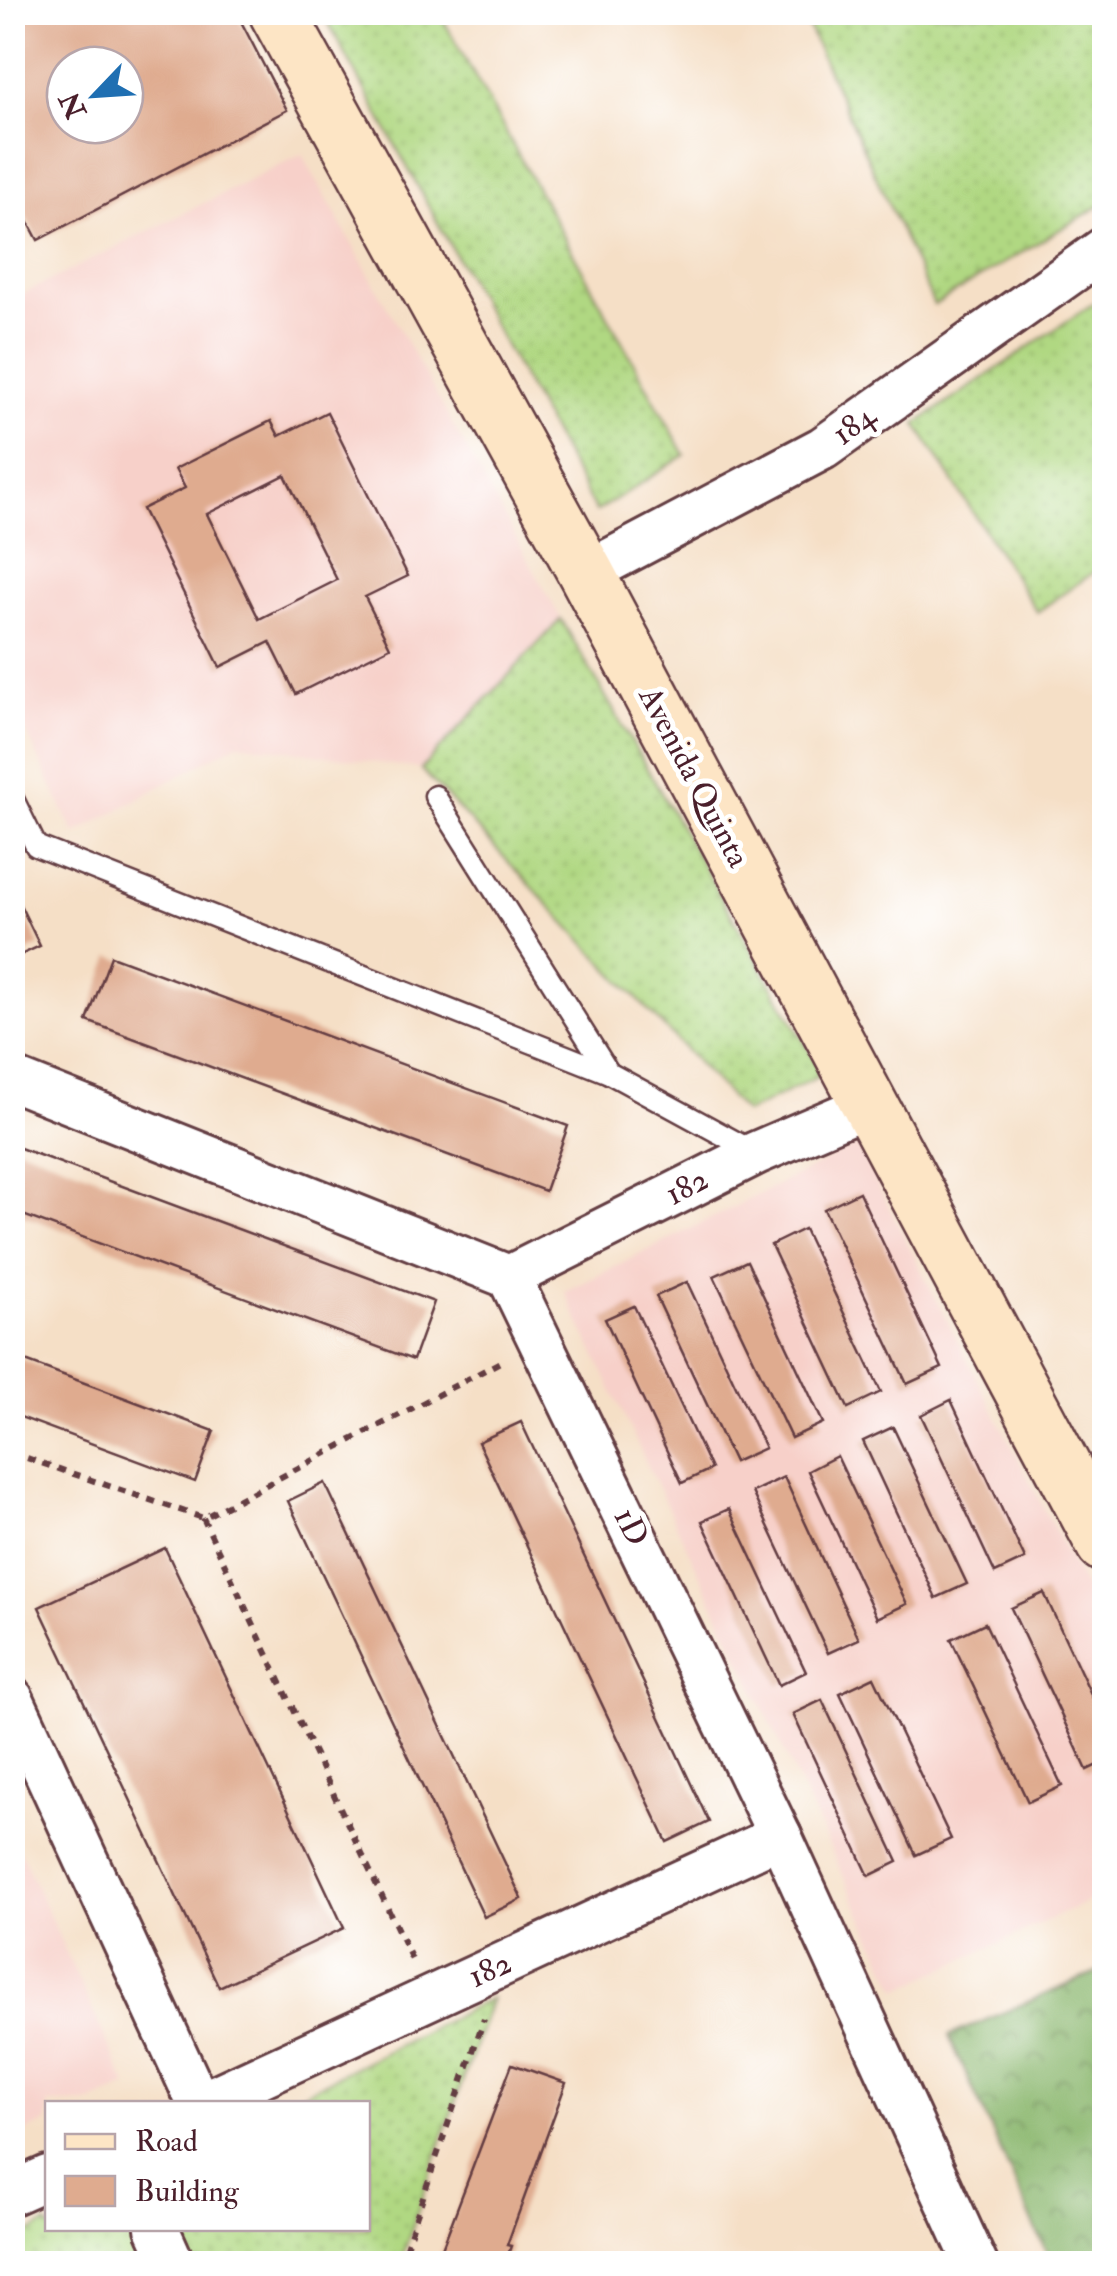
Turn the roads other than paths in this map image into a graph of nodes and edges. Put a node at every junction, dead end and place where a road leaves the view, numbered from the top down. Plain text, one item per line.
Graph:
1 (277, 12) edge
2 (1104, 249) edge
3 (586, 573) junction
4 (435, 796) dead end
5 (12, 797) edge
6 (609, 1074) junction
7 (12, 1079) edge
8 (868, 1105) junction
9 (756, 1153) junction
10 (509, 1277) junction
11 (1104, 1544) edge
12 (12, 1700) edge
13 (780, 1836) junction
14 (198, 2101) edge
15 (205, 2101) edge
16 (45, 2178) edge
17 (12, 2193) edge
18 (158, 2231) edge
19 (173, 2264) edge
20 (976, 2264) edge

1 - 3 main road, Avenida Quinta
2 - 3 street, 184
3 - 8 main road, Avenida Quinta
4 - 6 lane
5 - 6 lane
6 - 9 lane
7 - 10 street
8 - 9 street, 182
8 - 11 main road, Avenida Quinta
9 - 10 street, 182
10 - 13 street, 1D
12 - 14 street
13 - 15 street, 182
13 - 20 street, 1D
16 - 17 street
18 - 19 street

